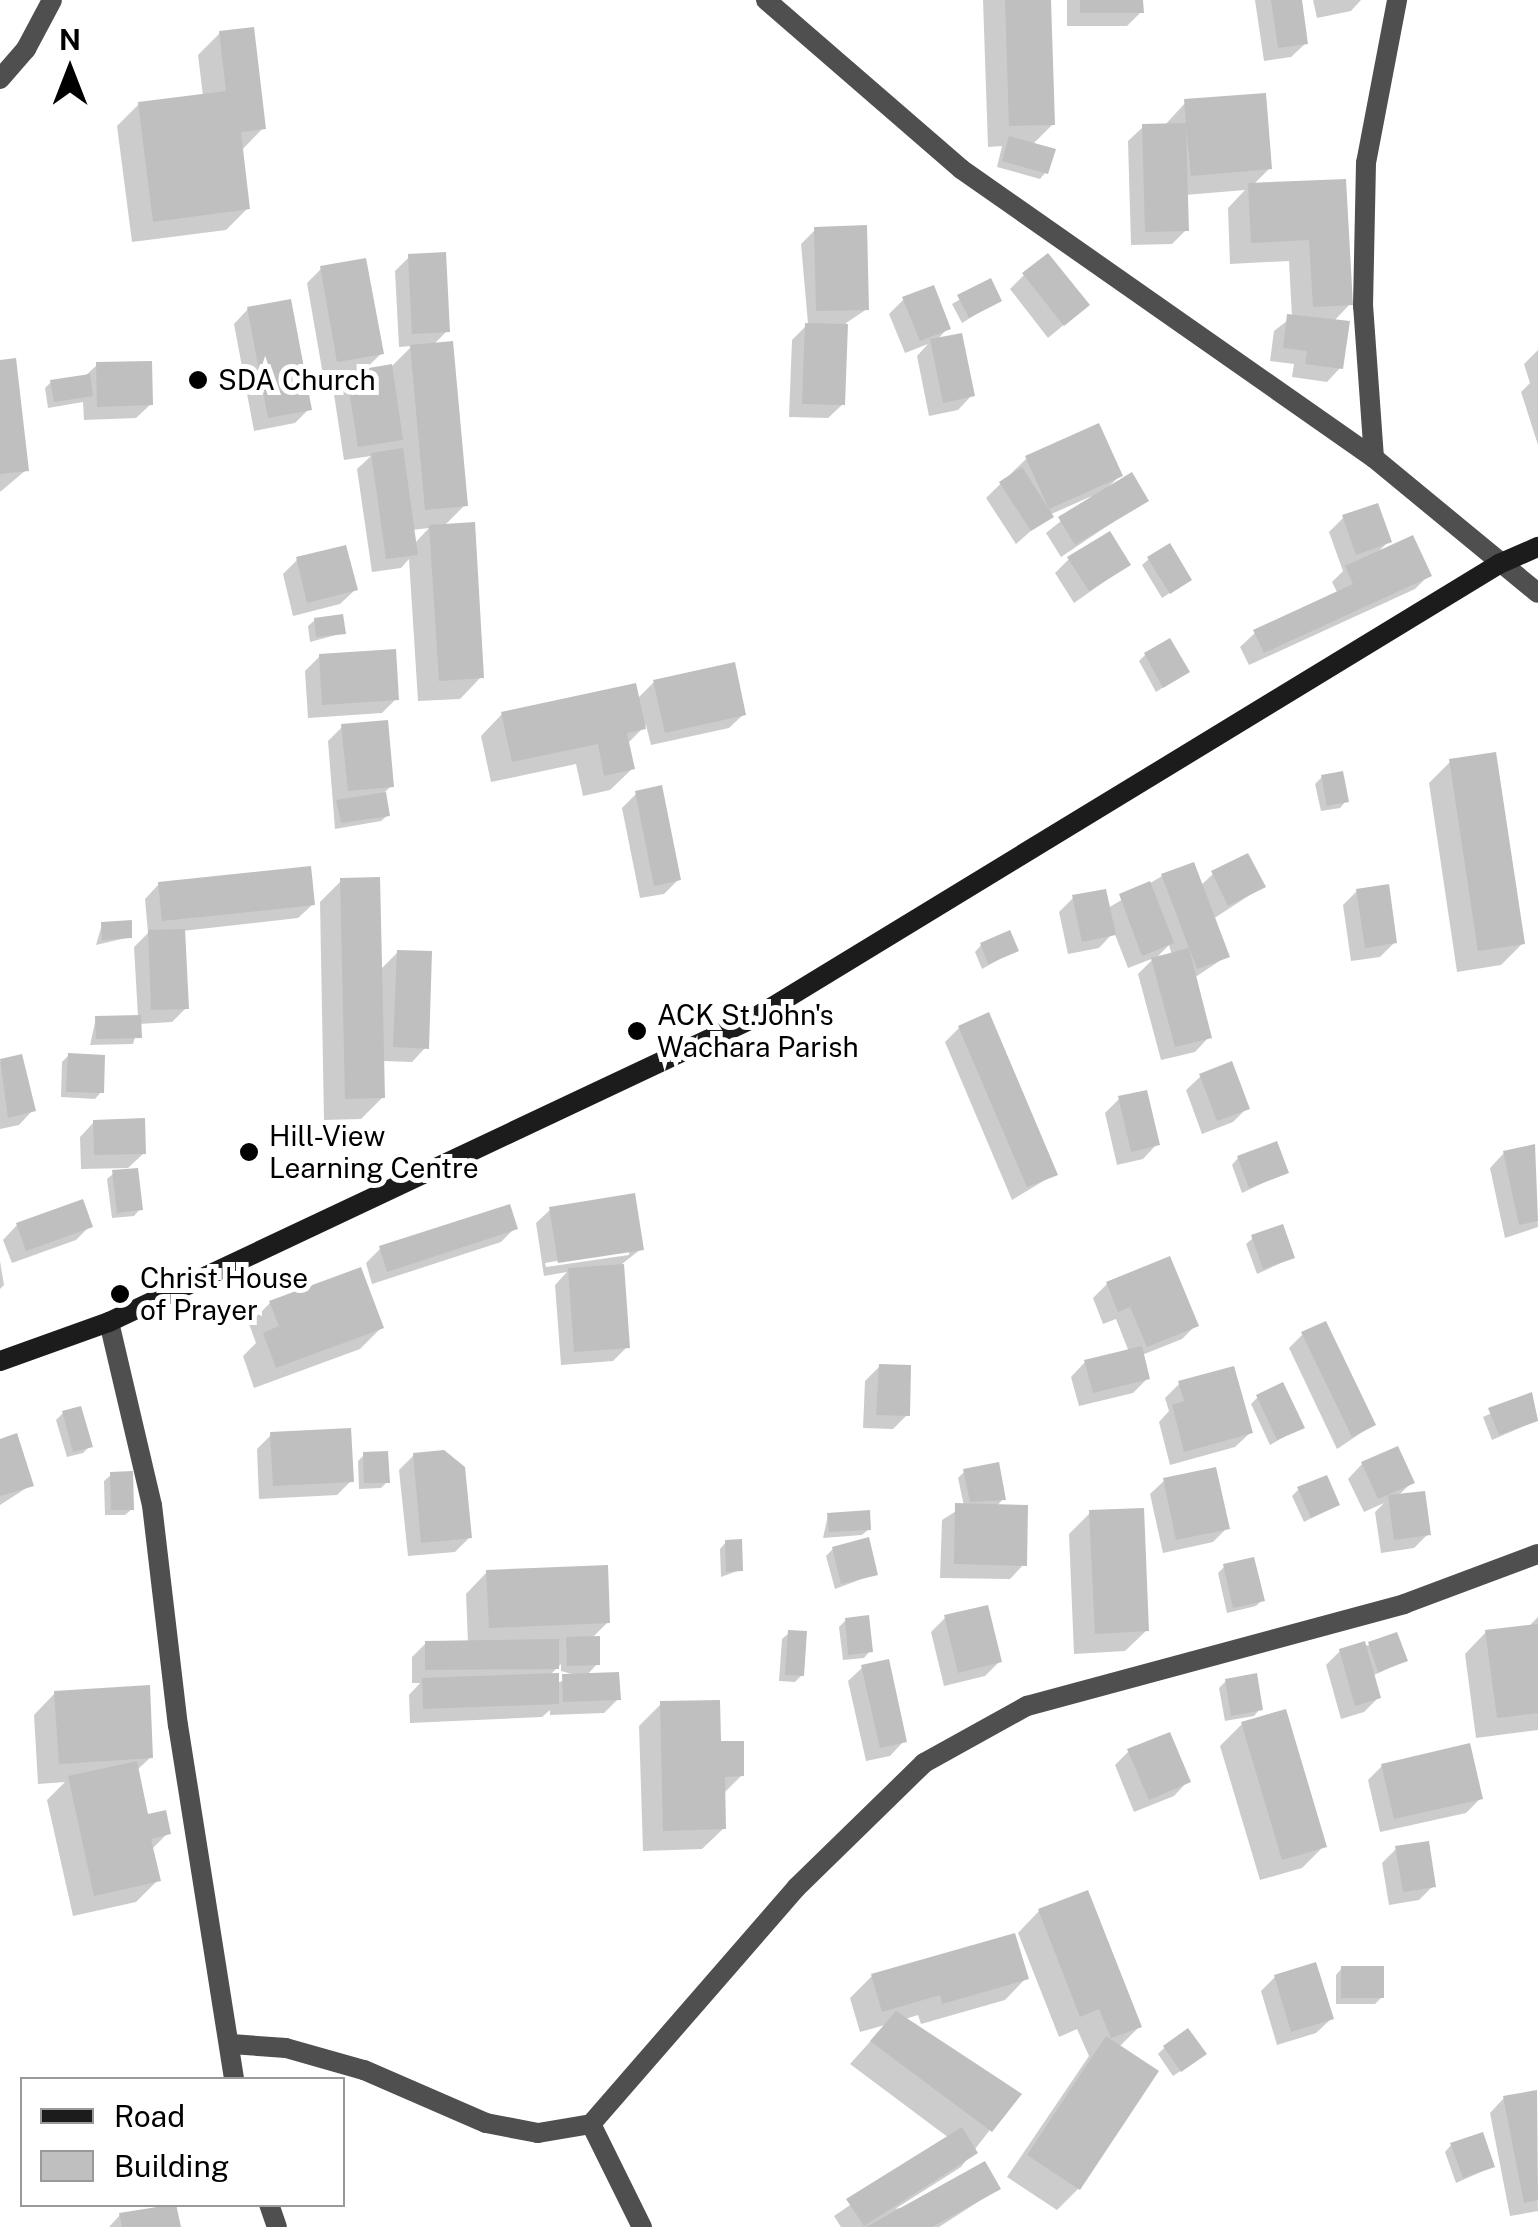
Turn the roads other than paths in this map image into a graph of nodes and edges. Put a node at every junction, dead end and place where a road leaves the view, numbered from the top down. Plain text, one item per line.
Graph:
1 (52, 0) edge
2 (766, 0) edge
3 (1397, 0) edge
4 (0, 79) edge
5 (1374, 458) junction
6 (1538, 548) edge
7 (1499, 564) junction
8 (1538, 594) edge
9 (109, 1322) junction
10 (0, 1360) edge
11 (1538, 1554) edge
12 (231, 2044) junction
13 (234, 2077) edge
14 (591, 2124) junction
15 (642, 2227) edge

1 - 4 street
2 - 5 street
3 - 5 street
5 - 7 street
6 - 7 main road
7 - 8 street
7 - 9 main road
9 - 10 main road
9 - 12 street
11 - 14 street
12 - 13 street
12 - 14 street
14 - 15 street

